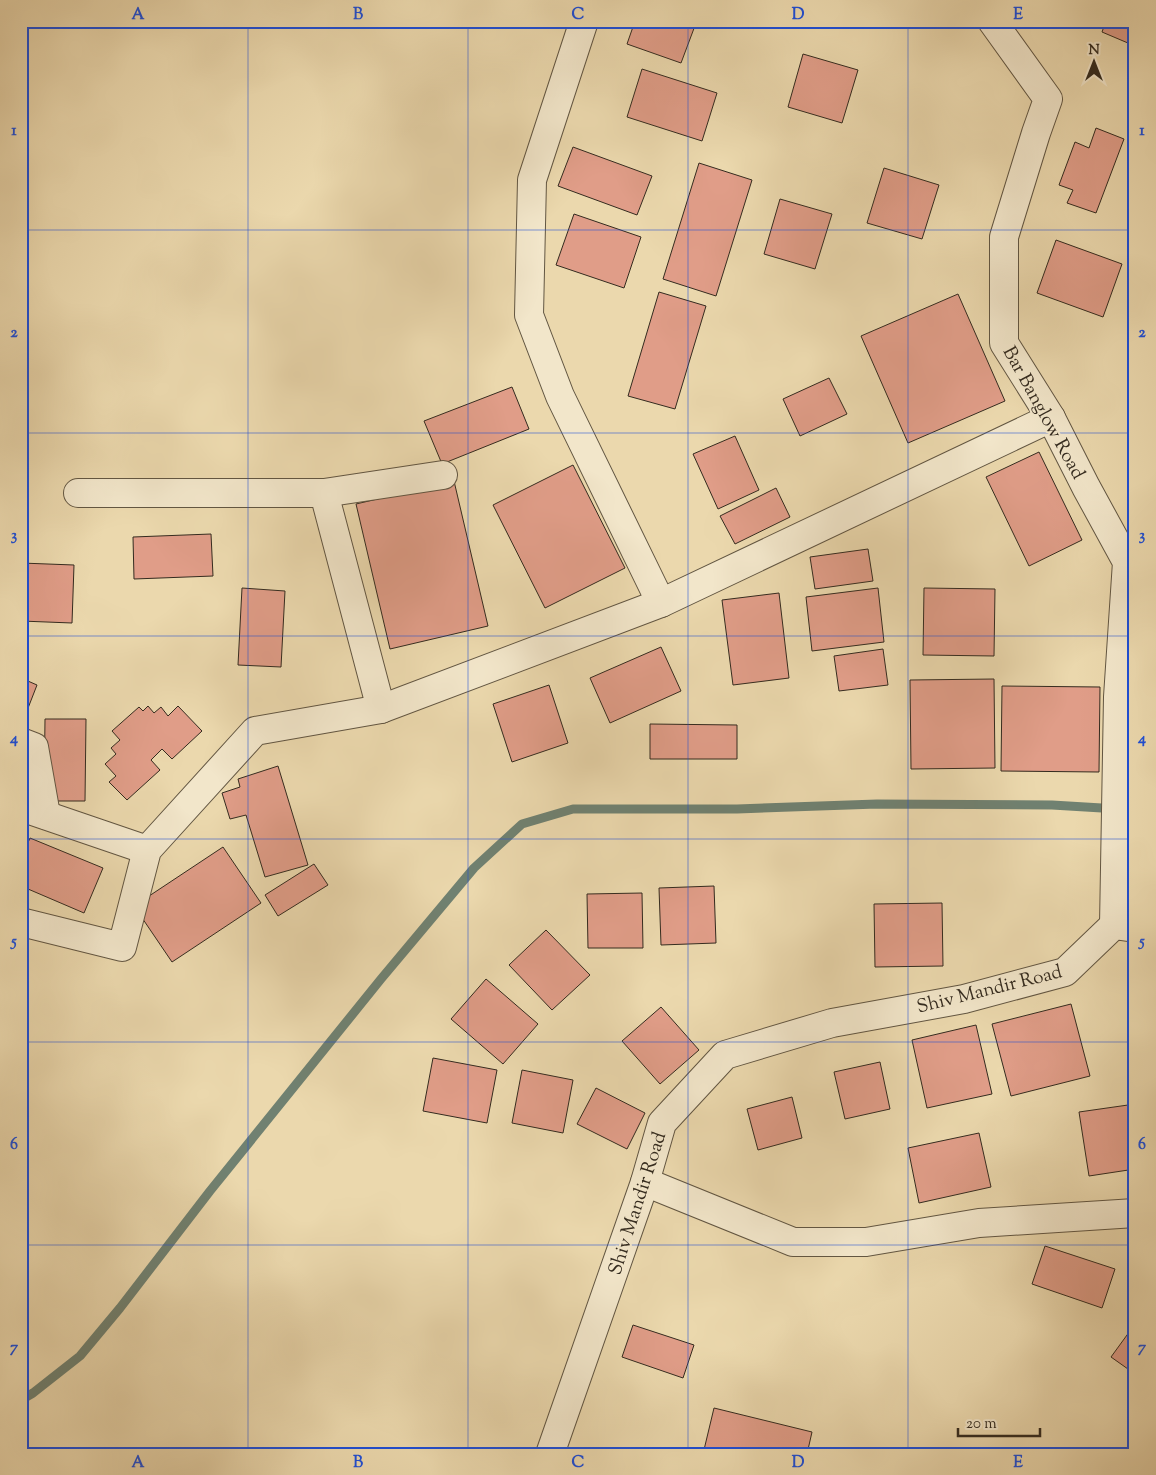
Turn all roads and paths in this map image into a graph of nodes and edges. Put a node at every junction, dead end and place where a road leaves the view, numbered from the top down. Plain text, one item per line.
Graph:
1 (584, 21) edge
2 (992, 21) edge
3 (1051, 418) junction
4 (443, 475) dead end
5 (78, 493) dead end
6 (324, 493) junction
7 (1131, 562) edge
8 (661, 603) junction
9 (380, 709) junction
10 (21, 742) edge
11 (33, 811) edge
12 (147, 850) junction
13 (21, 922) edge
14 (1124, 926) edge
15 (644, 1182) junction
16 (1135, 1213) edge
17 (550, 1454) edge

1 - 8 street
2 - 3 street, Bar Banglow Road
3 - 7 street, Bar Banglow Road
3 - 8 street
4 - 6 street
5 - 6 street
6 - 9 street
7 - 14 street, Bar Banglow Road
8 - 9 street
9 - 12 street
10 - 11 street
11 - 12 street
12 - 13 street
14 - 15 street, Shiv Mandir Road
15 - 16 street
15 - 17 street, Shiv Mandir Road

